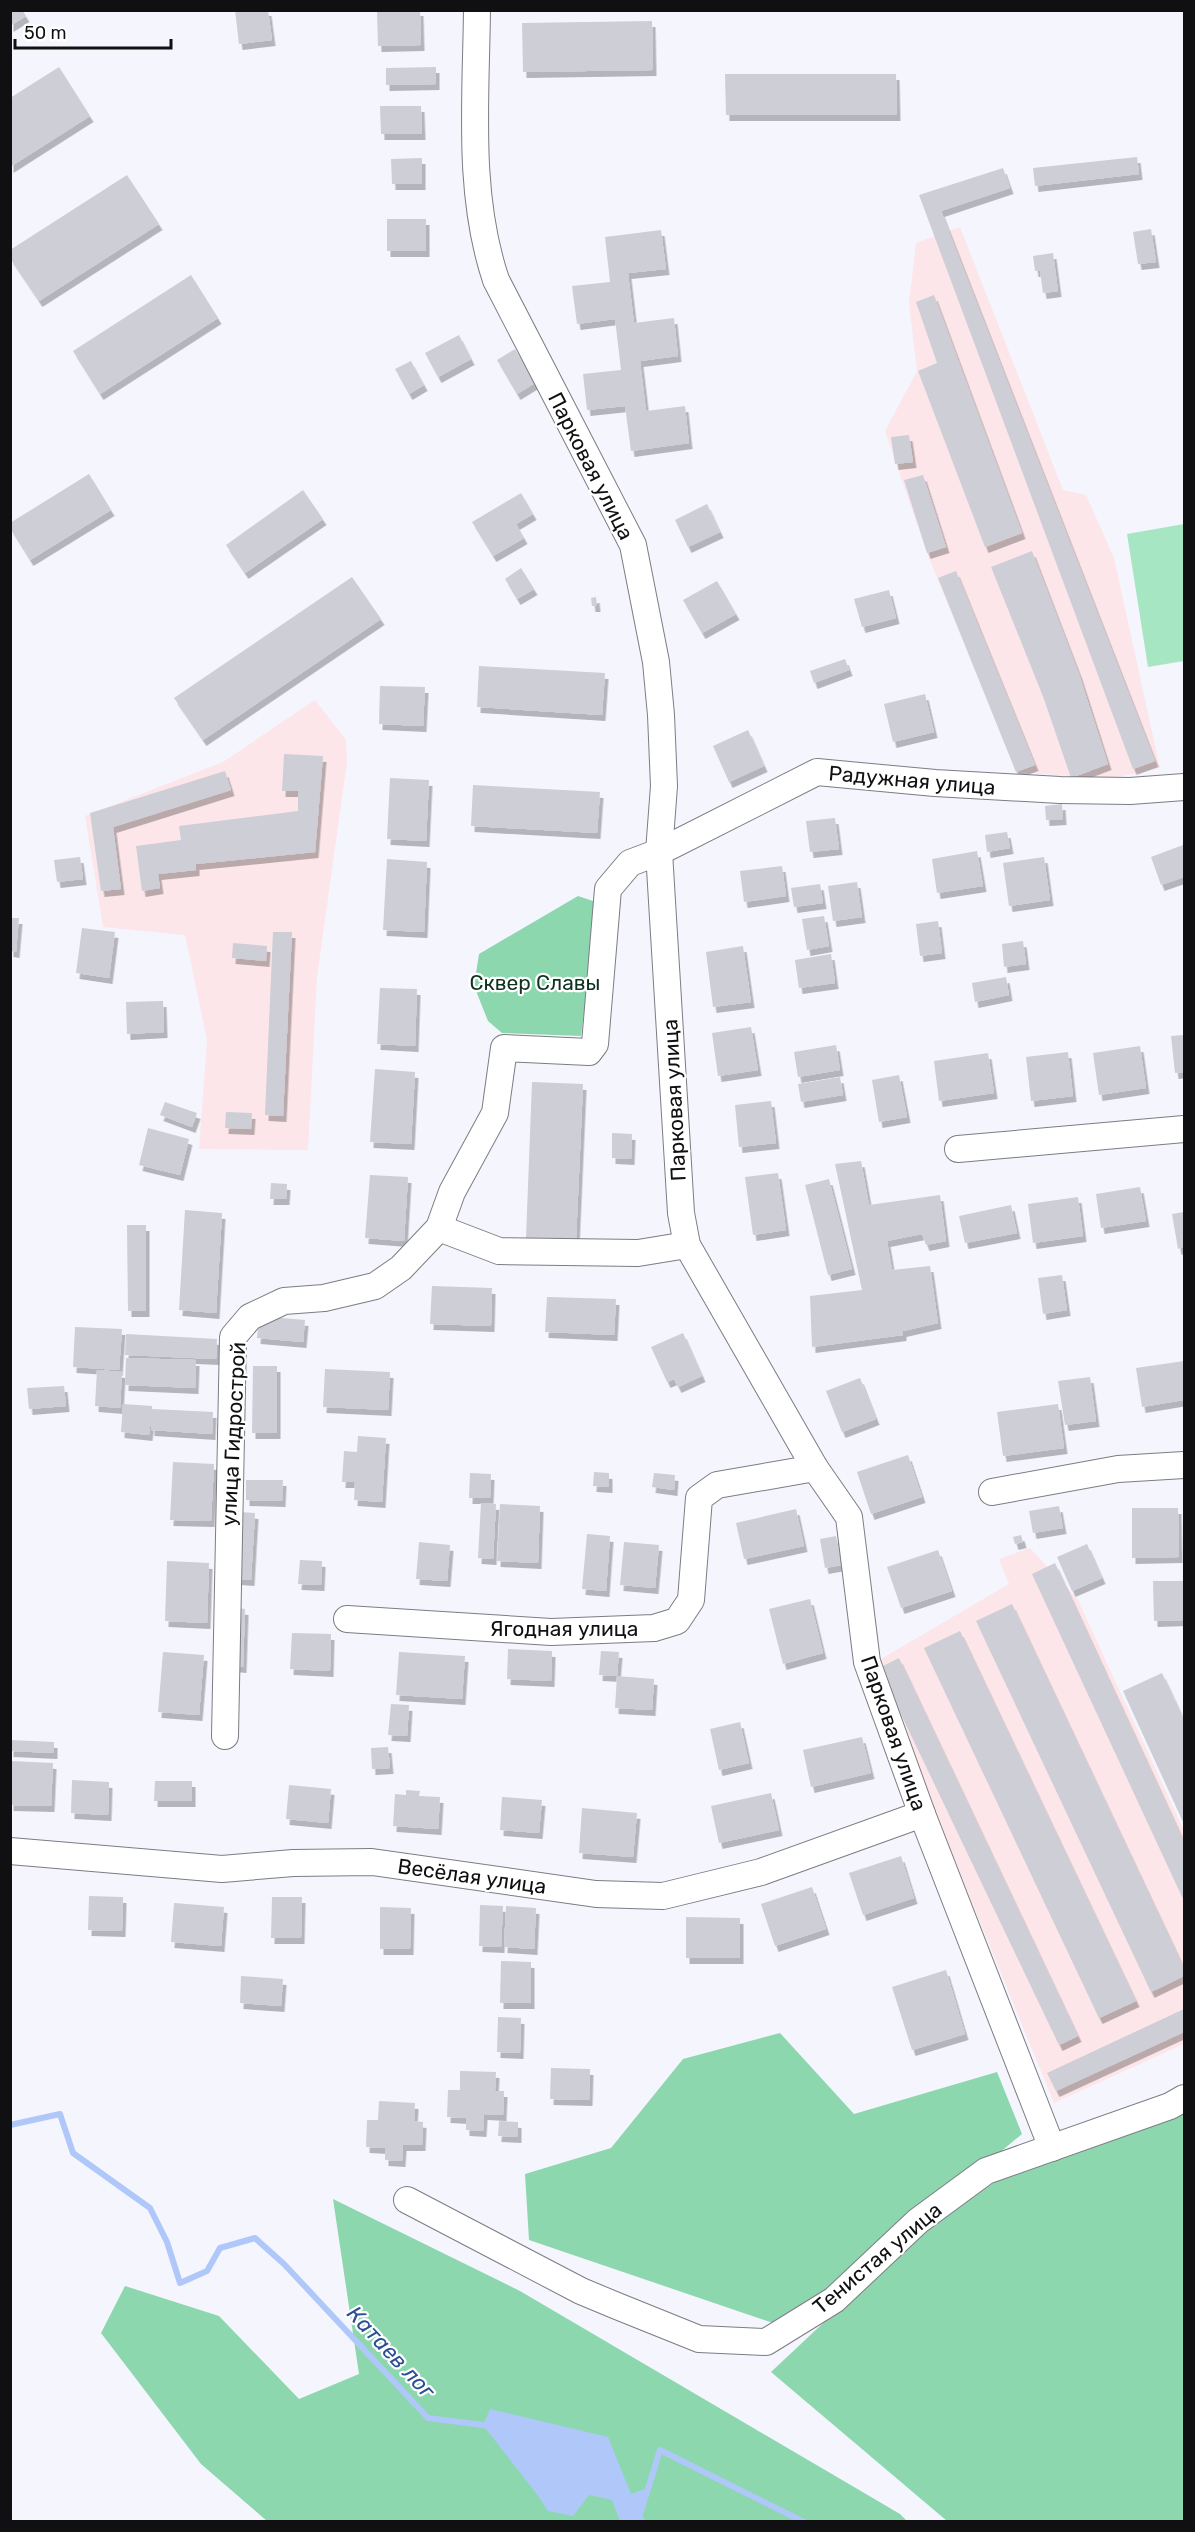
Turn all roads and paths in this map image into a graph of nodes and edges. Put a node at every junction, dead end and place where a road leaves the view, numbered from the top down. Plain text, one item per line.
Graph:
1 (477, 10) edge
2 (1185, 787) edge
3 (659, 852) junction
4 (1185, 1129) edge
5 (958, 1149) dead end
6 (439, 1228) junction
7 (687, 1245) junction
8 (1185, 1466) edge
9 (815, 1468) junction
10 (992, 1492) dead end
11 (347, 1619) dead end
12 (225, 1736) dead end
13 (922, 1814) junction
14 (10, 1851) edge
15 (1185, 2098) edge
16 (1052, 2148) junction
17 (407, 2200) dead end

1 - 3 street, Парковая улица
2 - 3 street, Радужная улица
3 - 6 street, улица Гидрострой
3 - 7 street, Парковая улица
4 - 5 street
6 - 7 street
6 - 12 street, улица Гидрострой
7 - 9 street, Парковая улица
8 - 10 street
9 - 11 street, Ягодная улица
9 - 13 street, Парковая улица
13 - 14 street, Весёлая улица
13 - 16 street, Парковая улица
15 - 16 street, Тенистая улица
16 - 17 street, Тенистая улица

